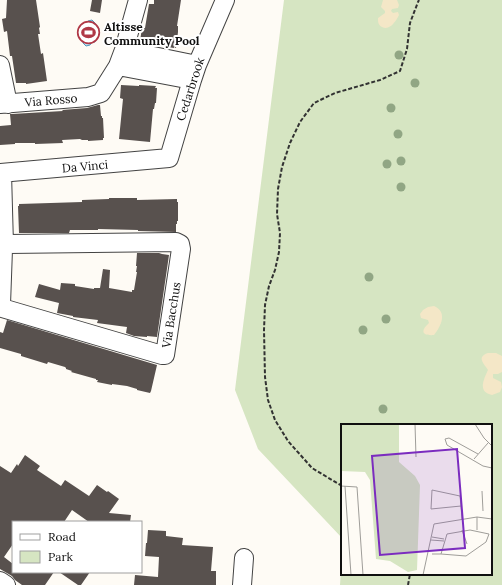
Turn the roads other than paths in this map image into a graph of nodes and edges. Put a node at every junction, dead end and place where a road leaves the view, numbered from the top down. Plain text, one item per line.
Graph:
1 (138, 0) edge
2 (225, 0) edge
3 (121, 58) junction
4 (0, 65) edge
5 (194, 72) junction
6 (4, 104) edge
7 (170, 158) joint
8 (1, 173) edge
9 (4, 245) junction
10 (244, 558) dead end
11 (0, 581) edge
12 (6, 585) edge
13 (242, 585) edge

1 - 3 street
2 - 5 street, Cedarbrook
3 - 5 street
3 - 6 street, Via Rosso
4 - 6 street
5 - 7 street, Cedarbrook
7 - 8 street, Da Vinci
8 - 9 street, Via Bacchus
9 - 9 street, Via Bacchus
10 - 13 street
11 - 12 street

